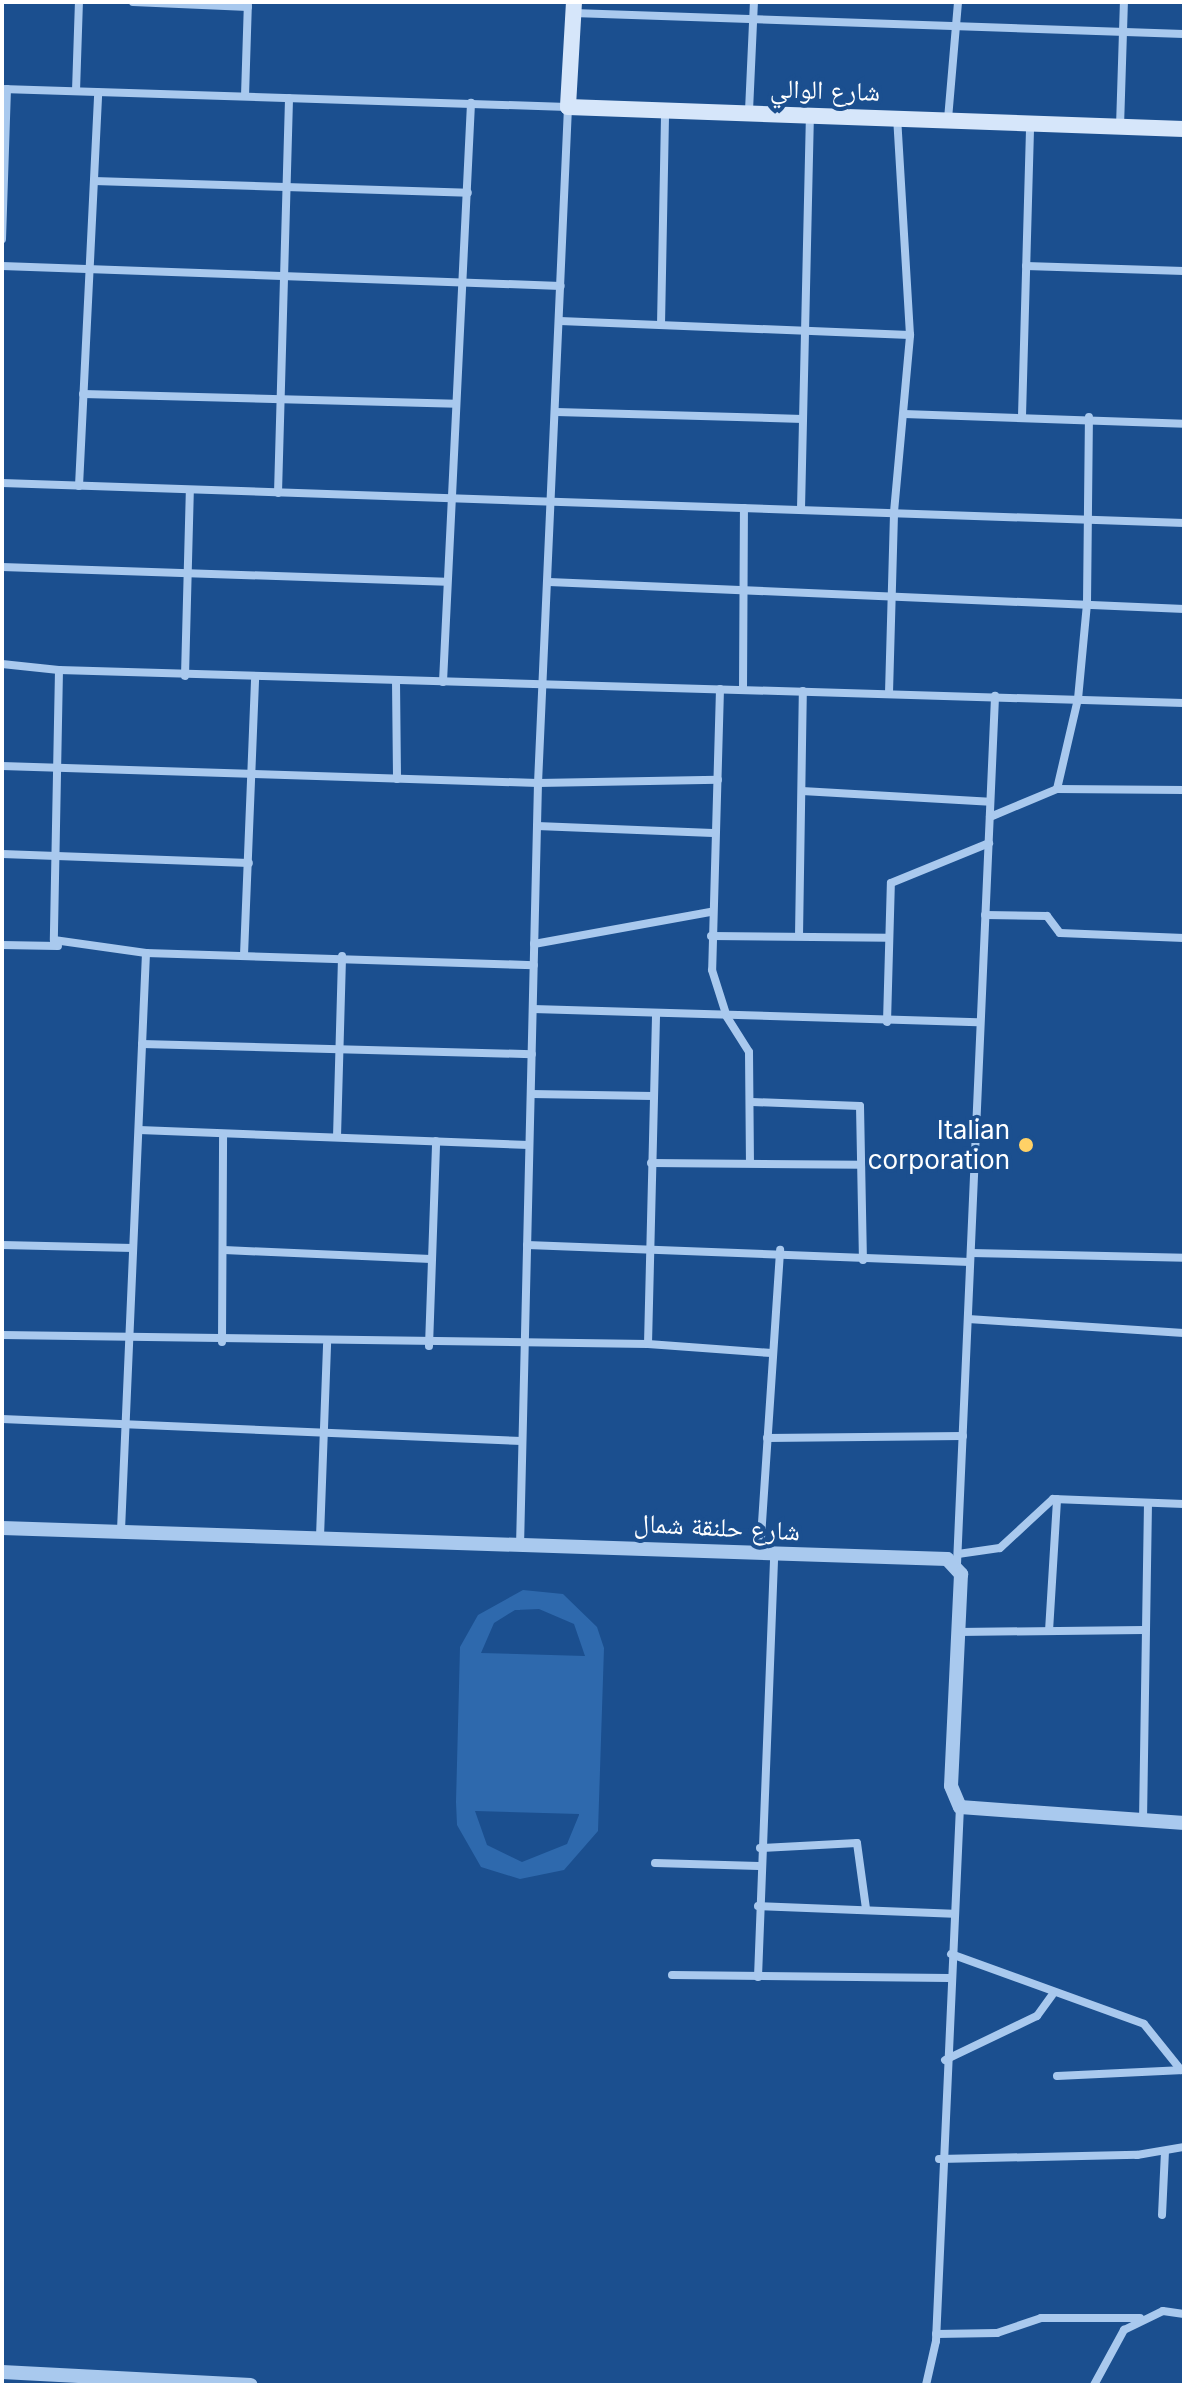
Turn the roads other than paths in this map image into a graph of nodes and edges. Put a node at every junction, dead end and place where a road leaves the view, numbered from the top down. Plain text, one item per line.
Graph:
1 (79, 2) edge
2 (133, 2) edge
3 (754, 2) edge
4 (958, 2) edge
5 (1124, 2) edge
6 (248, 4) edge
7 (574, 7) edge
8 (751, 14) junction
9 (956, 26) junction
10 (1124, 32) junction
11 (1184, 34) edge
12 (4, 89) edge
13 (76, 91) junction
14 (98, 92) junction
15 (245, 96) junction
16 (289, 98) junction
17 (471, 103) junction
18 (568, 107) junction
19 (665, 109) junction
20 (749, 111) junction
21 (810, 114) junction
22 (897, 117) junction
23 (948, 119) junction
24 (1030, 123) junction
25 (1120, 127) junction
26 (1184, 129) edge
27 (94, 181) junction
28 (286, 187) junction
29 (468, 193) junction
30 (2, 239) edge
31 (2, 266) edge
32 (1026, 266) junction
33 (89, 269) junction
34 (1184, 271) edge
35 (283, 276) junction
36 (465, 283) junction
37 (561, 286) junction
38 (560, 321) junction
39 (661, 325) junction
40 (804, 331) junction
41 (910, 335) junction
42 (83, 394) junction
43 (280, 400) junction
44 (456, 404) junction
45 (556, 412) junction
46 (904, 414) junction
47 (1022, 416) junction
48 (1089, 417) junction
49 (803, 419) junction
50 (1184, 424) edge
51 (2, 483) edge
52 (79, 486) junction
53 (190, 490) junction
54 (278, 493) junction
55 (449, 497) junction
56 (553, 502) junction
57 (744, 508) junction
58 (801, 509) junction
59 (894, 512) junction
60 (1088, 517) junction
61 (1184, 523) edge
62 (2, 567) edge
63 (188, 574) junction
64 (446, 582) junction
65 (549, 582) junction
66 (743, 593) junction
67 (891, 597) junction
68 (1087, 603) junction
69 (1184, 609) edge
70 (2, 664) edge
71 (59, 670) junction
72 (185, 676) junction
73 (255, 677) junction
74 (396, 681) junction
75 (443, 682) junction
76 (544, 685) junction
77 (720, 689) junction
78 (743, 690) junction
79 (803, 691) junction
80 (889, 693) junction
81 (995, 696) junction
82 (1078, 699) junction
83 (1184, 703) edge
84 (2, 766) edge
85 (58, 768) junction
86 (252, 774) junction
87 (397, 779) junction
88 (718, 780) junction
89 (538, 783) junction
90 (1057, 789) junction
91 (1184, 790) edge
92 (802, 791) junction
93 (990, 802) junction
94 (990, 817) junction
95 (537, 826) junction
96 (713, 833) junction
97 (989, 843) junction
98 (2, 854) edge
99 (57, 856) junction
100 (249, 863) junction
101 (710, 912) junction
102 (985, 915) junction
103 (711, 936) junction
104 (799, 936) junction
105 (888, 938) junction
106 (1184, 938) edge
107 (534, 944) junction
108 (2, 945) edge
109 (58, 946) junction
110 (146, 953) junction
111 (244, 955) junction
112 (342, 956) junction
113 (534, 965) junction
114 (533, 1009) junction
115 (656, 1015) junction
116 (727, 1017) junction
117 (887, 1022) junction
118 (978, 1022) junction
119 (142, 1044) junction
120 (338, 1049) junction
121 (532, 1054) junction
122 (531, 1094) junction
123 (653, 1096) junction
124 (752, 1102) junction
125 (139, 1130) junction
126 (223, 1135) junction
127 (337, 1137) junction
128 (436, 1141) junction
129 (529, 1145) junction
130 (651, 1163) junction
131 (750, 1163) junction
132 (861, 1165) junction
133 (2, 1245) edge
134 (527, 1245) junction
135 (649, 1246) junction
136 (133, 1248) junction
137 (224, 1250) junction
138 (780, 1250) junction
139 (970, 1258) junction
140 (1184, 1258) edge
141 (431, 1259) junction
142 (863, 1260) junction
143 (968, 1319) junction
144 (1184, 1333) edge
145 (2, 1335) edge
146 (130, 1342) junction
147 (222, 1342) junction
148 (327, 1344) junction
149 (526, 1344) junction
150 (648, 1344) junction
151 (429, 1346) junction
152 (772, 1353) junction
153 (2, 1419) edge
154 (126, 1426) junction
155 (326, 1433) junction
156 (963, 1436) junction
157 (767, 1438) junction
158 (522, 1441) junction
159 (1057, 1499) junction
160 (1148, 1503) junction
161 (1184, 1504) edge
162 (2, 1528) edge
163 (121, 1531) junction
164 (320, 1537) junction
165 (520, 1545) junction
166 (767, 1554) junction
167 (957, 1559) junction
168 (1144, 1630) junction
169 (1049, 1631) junction
170 (958, 1632) junction
171 (960, 1807) junction
172 (1143, 1822) junction
173 (1184, 1823) edge
174 (760, 1848) junction
175 (655, 1863) dead end
176 (759, 1866) junction
177 (758, 1906) junction
178 (866, 1909) junction
179 (953, 1914) junction
180 (951, 1954) junction
181 (672, 1975) dead end
182 (758, 1977) junction
183 (949, 1978) junction
184 (1052, 1995) junction
185 (945, 2060) junction
186 (1182, 2070) edge
187 (1057, 2076) dead end
188 (1184, 2147) edge
189 (1165, 2152) junction
190 (939, 2159) junction
191 (1162, 2215) dead end
192 (1184, 2314) edge
193 (1140, 2318) junction
194 (936, 2334) junction
195 (2, 2372) edge
196 (251, 2385) edge
197 (926, 2385) edge
198 (1094, 2385) edge

1 - 13 street
2 - 6 street
3 - 8 street
4 - 9 street
5 - 10 street
6 - 15 street
7 - 8 street
7 - 18 main road
8 - 9 street
8 - 20 street
9 - 10 street
9 - 23 street
10 - 11 street
10 - 25 street
12 - 13 street
12 - 30 street
13 - 14 street
14 - 15 street
14 - 27 street
15 - 16 street
16 - 17 street
16 - 28 street
17 - 18 street
17 - 29 street
18 - 19 main road, شارع الوالي
18 - 37 street
19 - 20 main road, شارع الوالي
19 - 39 street
20 - 21 main road, شارع الوالي
21 - 22 main road, شارع الوالي
21 - 40 street
22 - 23 main road, شارع الوالي
22 - 41 street
23 - 24 main road, شارع الوالي
24 - 25 main road, شارع الوالي
24 - 32 street
25 - 26 main road, شارع الوالي
27 - 28 street
27 - 33 street
28 - 29 street
28 - 35 street
29 - 36 street
31 - 33 street
32 - 34 street
32 - 47 street
33 - 35 street
33 - 42 street
35 - 36 street
35 - 43 street
36 - 37 street
36 - 44 street
37 - 38 street
38 - 39 street
38 - 45 street
39 - 40 street
40 - 41 street
40 - 49 street
41 - 46 street
42 - 43 street
42 - 52 street
43 - 44 street
43 - 54 street
44 - 55 street
45 - 49 street
45 - 56 street
46 - 47 street
46 - 59 street
47 - 48 street
48 - 50 street
48 - 60 street
49 - 58 street
51 - 52 street
52 - 53 street
53 - 54 street
53 - 63 street
54 - 55 street
55 - 56 street
55 - 64 street
56 - 57 street
56 - 65 street
57 - 58 street
57 - 66 street
58 - 59 street
59 - 60 street
59 - 67 street
60 - 61 street
60 - 68 street
62 - 63 street
63 - 64 street
63 - 72 street
64 - 75 street
65 - 66 street
65 - 76 street
66 - 67 street
66 - 78 street
67 - 68 street
67 - 80 street
68 - 69 street
68 - 82 street
70 - 71 street
71 - 72 street
71 - 85 street
72 - 73 street
73 - 74 street
73 - 86 street
74 - 75 street
74 - 87 street
75 - 76 street
76 - 77 street
76 - 89 street
77 - 78 street
77 - 88 street
78 - 79 street
79 - 80 street
79 - 92 street
80 - 81 street
81 - 82 street
81 - 93 street
82 - 83 street
82 - 90 street
84 - 85 street
85 - 86 street
85 - 99 street
86 - 87 street
86 - 100 street
87 - 89 street
88 - 89 street
88 - 96 street
89 - 95 street
90 - 91 street
90 - 94 street
92 - 93 street
92 - 104 street
93 - 94 street
94 - 97 street
95 - 96 street
95 - 107 street
96 - 101 street
97 - 102 street
97 - 105 street
98 - 99 street
99 - 100 street
99 - 109 street
100 - 111 street
101 - 103 street
101 - 107 street
102 - 106 street
102 - 118 street
103 - 104 street
103 - 116 street
104 - 105 street
105 - 117 street
107 - 113 street
108 - 109 street
109 - 110 street
110 - 111 street
110 - 119 street
111 - 112 street
112 - 113 street
112 - 120 street
113 - 114 street
114 - 115 street
114 - 121 street
115 - 116 street
115 - 123 street
116 - 117 street
116 - 124 street
117 - 118 street
118 - 139 street
119 - 120 street
119 - 125 street
120 - 121 street
120 - 127 street
121 - 122 street
122 - 123 street
122 - 129 street
123 - 130 street
124 - 131 street
124 - 132 street
125 - 126 street
125 - 136 street
126 - 127 street
126 - 137 street
127 - 128 street
128 - 129 street
128 - 141 street
129 - 134 street
130 - 131 street
130 - 135 street
131 - 132 street
132 - 142 street
133 - 136 street
134 - 135 street
134 - 149 street
135 - 138 street
135 - 150 street
136 - 146 street
137 - 141 street
137 - 147 street
138 - 142 street
138 - 152 street
139 - 140 street
139 - 142 street
139 - 143 street
141 - 151 street
143 - 144 street
143 - 156 street
145 - 146 street
146 - 147 street
146 - 154 street
147 - 148 street
148 - 151 street
148 - 155 street
149 - 150 street
149 - 151 street
149 - 158 street
150 - 152 street
152 - 157 street
153 - 154 street
154 - 155 street
154 - 163 street
155 - 158 street
155 - 164 street
156 - 157 street
156 - 167 street
157 - 166 street
158 - 165 street
159 - 160 street
159 - 167 street
159 - 169 street
160 - 161 street
160 - 168 street
162 - 163 street, شارع حلنقة شمال
163 - 164 street, شارع حلنقة شمال
164 - 165 street, شارع حلنقة شمال
165 - 166 street, شارع حلنقة شمال
166 - 167 street, شارع حلنقة شمال
166 - 174 street
167 - 170 street
168 - 169 street
168 - 172 street
169 - 170 street
170 - 171 street
171 - 172 street
171 - 179 street
172 - 173 street
174 - 176 street
174 - 178 street
175 - 176 street
176 - 177 street
177 - 178 street
177 - 182 street
178 - 179 street
179 - 180 street
180 - 183 street
180 - 184 street
181 - 182 street
182 - 183 street
183 - 185 street
184 - 185 street
184 - 186 street
185 - 190 street
186 - 187 street
188 - 189 street
189 - 190 street
189 - 191 street
190 - 194 street
192 - 193 street
193 - 194 street
193 - 198 street
194 - 197 street
195 - 196 street

